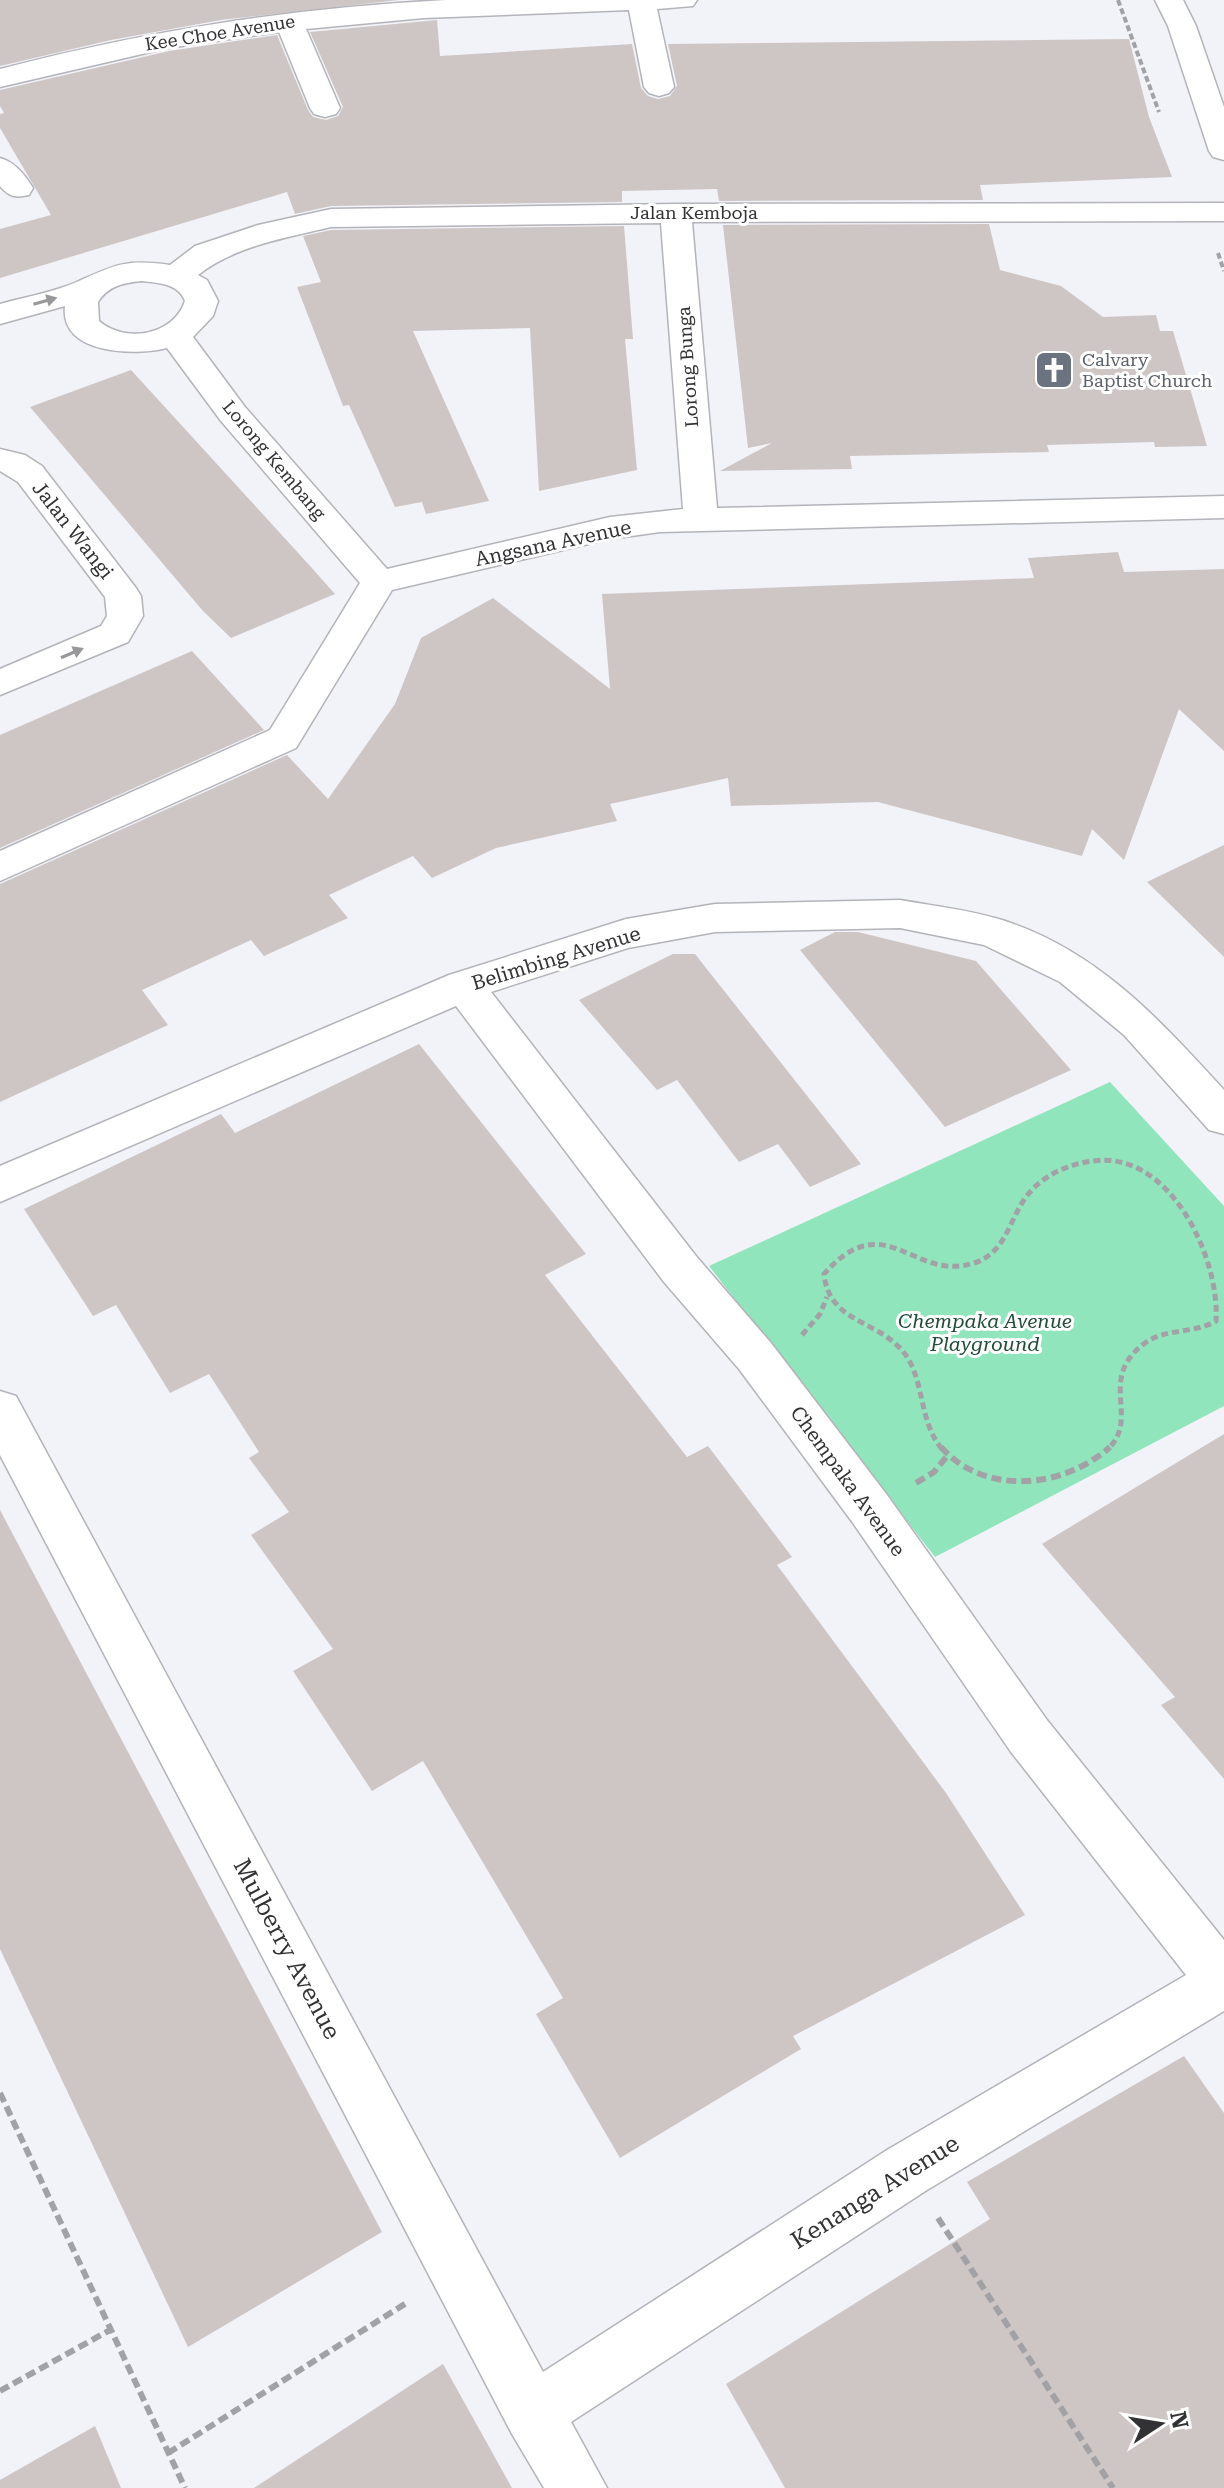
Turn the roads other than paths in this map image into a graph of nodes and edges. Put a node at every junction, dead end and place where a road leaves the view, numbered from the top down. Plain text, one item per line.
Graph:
1 (683, 0) edge
2 (1169, 0) edge
3 (641, 1) edge
4 (288, 20) junction
5 (0, 78) edge
6 (659, 87) dead end
7 (325, 108) dead end
8 (1224, 151) edge
9 (1224, 212) edge
10 (676, 213) junction
11 (177, 275) junction
12 (91, 288) junction
13 (0, 314) edge
14 (0, 327) edge
15 (91, 331) junction
16 (174, 335) junction
17 (0, 460) edge
18 (1224, 507) edge
19 (701, 520) junction
20 (379, 582) junction
21 (0, 683) edge
22 (0, 867) edge
23 (463, 986) junction
24 (1224, 1118) edge
25 (0, 1185) edge
26 (0, 1410) edge
27 (1224, 1982) edge
28 (533, 2413) junction
29 (577, 2488) edge

1 - 3 street, Kee Choe Avenue
2 - 8 street
3 - 4 street, Kee Choe Avenue
3 - 6 street
4 - 5 street, Kee Choe Avenue
4 - 7 street
9 - 10 street, Jalan Kemboja
10 - 11 street, Jalan Kemboja
10 - 19 street, Lorong Bunga
11 - 12 street
11 - 16 street
13 -> 12 street
12 - 15 street
14 - 15 street
15 - 16 street
16 - 20 street, Lorong Kembang
21 -> 17 street, Jalan Wangi
18 - 19 street, Angsana Avenue
19 - 20 street, Angsana Avenue
20 - 22 street
23 - 24 street, Belimbing Avenue
23 - 25 street, Belimbing Avenue
23 - 27 street, Chempaka Avenue
26 - 28 street, Mulberry Avenue
27 - 28 street, Kenanga Avenue
28 - 29 street, Mulberry Avenue

